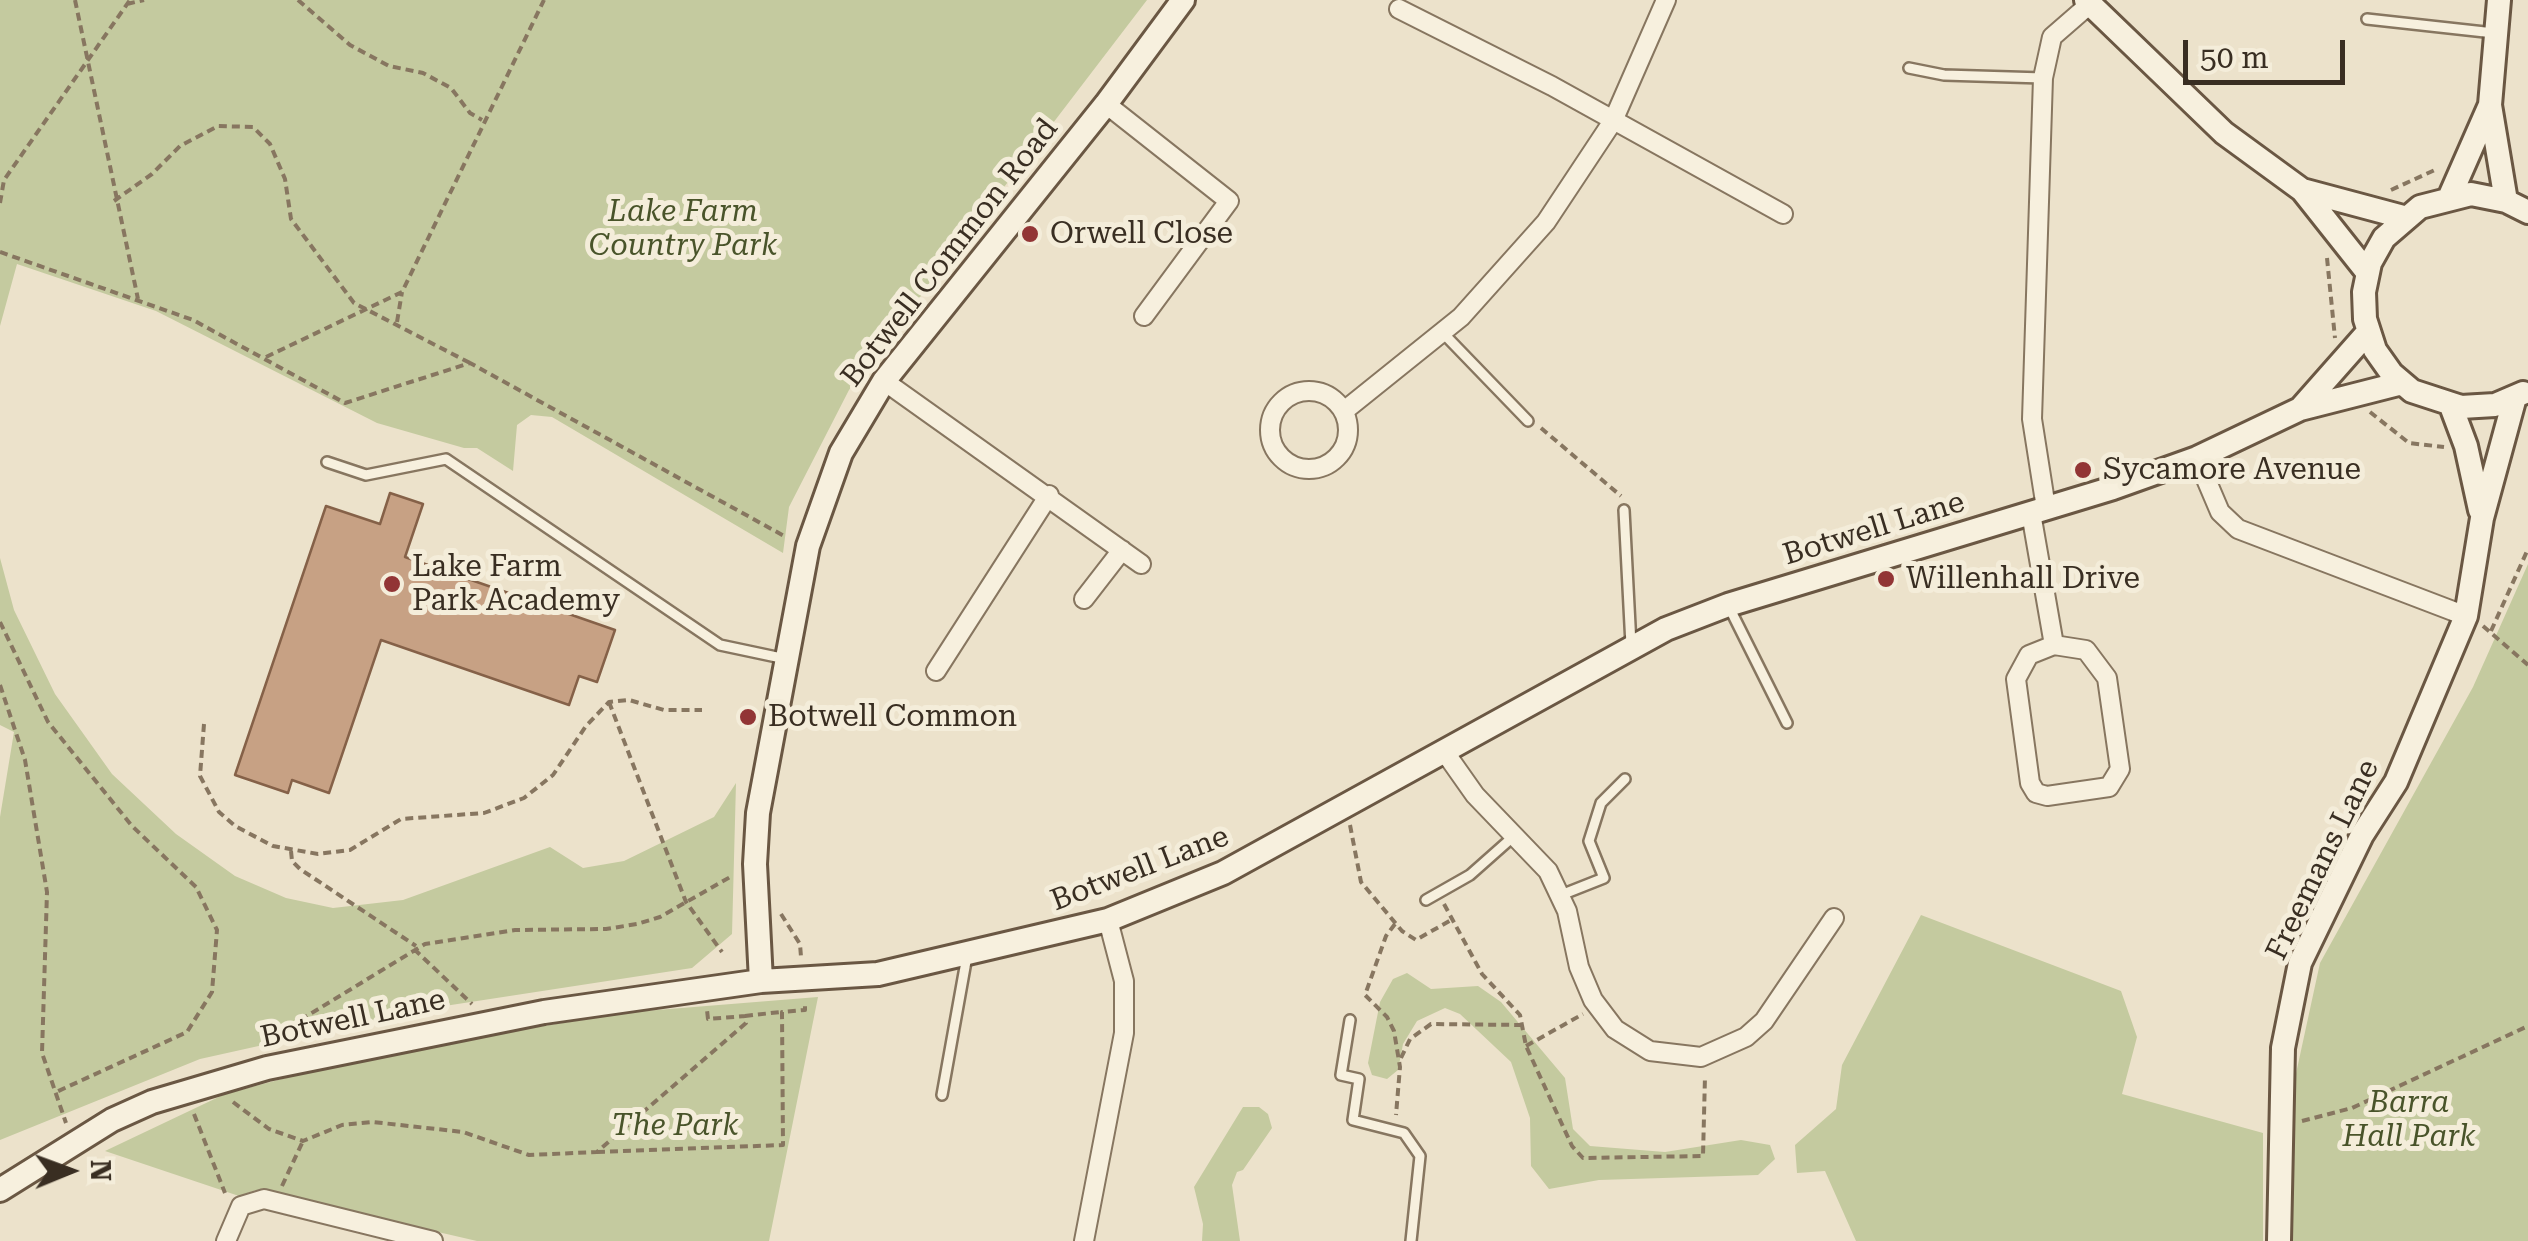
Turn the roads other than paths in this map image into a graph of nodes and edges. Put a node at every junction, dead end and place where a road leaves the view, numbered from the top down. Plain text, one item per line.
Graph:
1 (1184, 0) edge
2 (1666, 0) edge
3 (2499, 0) edge
4 (2088, 2) edge
5 (1399, 9) dead end
6 (2367, 19) dead end
7 (2497, 33) junction
8 (1910, 68) dead end
9 (2043, 78) junction
10 (1106, 104) junction
11 (2490, 105) junction
12 (1613, 120) junction
13 (2302, 190) junction
14 (2450, 196) junction
15 (2506, 201) junction
16 (2528, 212) edge
17 (1784, 214) dead end
18 (2403, 218) junction
19 (2367, 272) junction
20 (1144, 316) dead end
21 (2368, 332) junction
22 (1443, 333) junction
23 (884, 381) junction
24 (2402, 383) junction
25 (2521, 394) edge
26 (2451, 406) junction
27 (2300, 409) junction
28 (1344, 411) junction
29 (1528, 421) road end
30 (2198, 458) junction
31 (327, 462) dead end
32 (1049, 495) junction
33 (1624, 510) road end
34 (2039, 510) junction
35 (2482, 518) junction
36 (1122, 550) junction
37 (1141, 564) dead end
38 (1084, 600) dead end
39 (1728, 604) junction
40 (2466, 616) junction
41 (1631, 645) junction
42 (2054, 645) junction
43 (786, 659) junction
44 (936, 671) dead end
45 (1786, 723) dead end
46 (1444, 751) junction
47 (1625, 779) dead end
48 (1516, 834) junction
49 (1561, 895) junction
50 (1426, 900) dead end
51 (1834, 918) dead end
52 (1108, 920) junction
53 (967, 956) junction
54 (761, 981) junction
55 (1350, 1020) dead end
56 (942, 1095) dead end
57 (0, 1190) edge
58 (226, 1241) edge
59 (433, 1241) edge
60 (1084, 1241) edge
61 (1411, 1241) edge
62 (2279, 1241) edge

1 - 10 street, Botwell Common Road
2 - 12 street
3 - 7 street
4 - 9 street
4 - 13 street
5 - 12 street
6 - 7 lane
7 - 11 street
8 - 9 lane
9 - 34 street
10 - 20 street
10 - 23 street, Botwell Common Road
11 - 14 street
11 - 15 street
12 - 17 street
12 - 22 street
13 - 18 street
13 - 19 street
14 - 15 street
14 - 18 street
15 - 16 street
18 - 19 street
19 - 21 street
21 - 24 street
21 - 27 street, Botwell Lane
22 - 28 street
22 - 29 lane
23 - 32 street
23 - 43 street, Botwell Common Road
24 - 26 street
24 - 27 street, Botwell Lane
25 - 26 street
25 - 35 street, Freemans Lane
26 - 35 street, Freemans Lane
27 - 30 street, Botwell Lane
28 - 28 street
30 - 34 street, Botwell Lane
30 - 40 street
31 - 43 lane
32 - 36 street
32 - 44 street
33 - 41 lane
34 - 39 street, Botwell Lane
34 - 42 street
35 - 40 street, Freemans Lane
36 - 37 street
36 - 38 street
39 - 41 street, Botwell Lane
39 - 45 lane
40 - 62 street, Freemans Lane
41 - 46 street, Botwell Lane
42 - 42 street
43 - 54 street, Botwell Common Road
46 - 48 street
46 - 52 street, Botwell Lane
47 - 49 lane
48 - 49 street
48 - 50 lane
49 - 51 street
52 - 53 street, Botwell Lane
52 - 60 street
53 - 54 street, Botwell Lane
53 - 56 lane
54 - 57 street, Botwell Lane
55 - 61 lane
58 - 59 street

